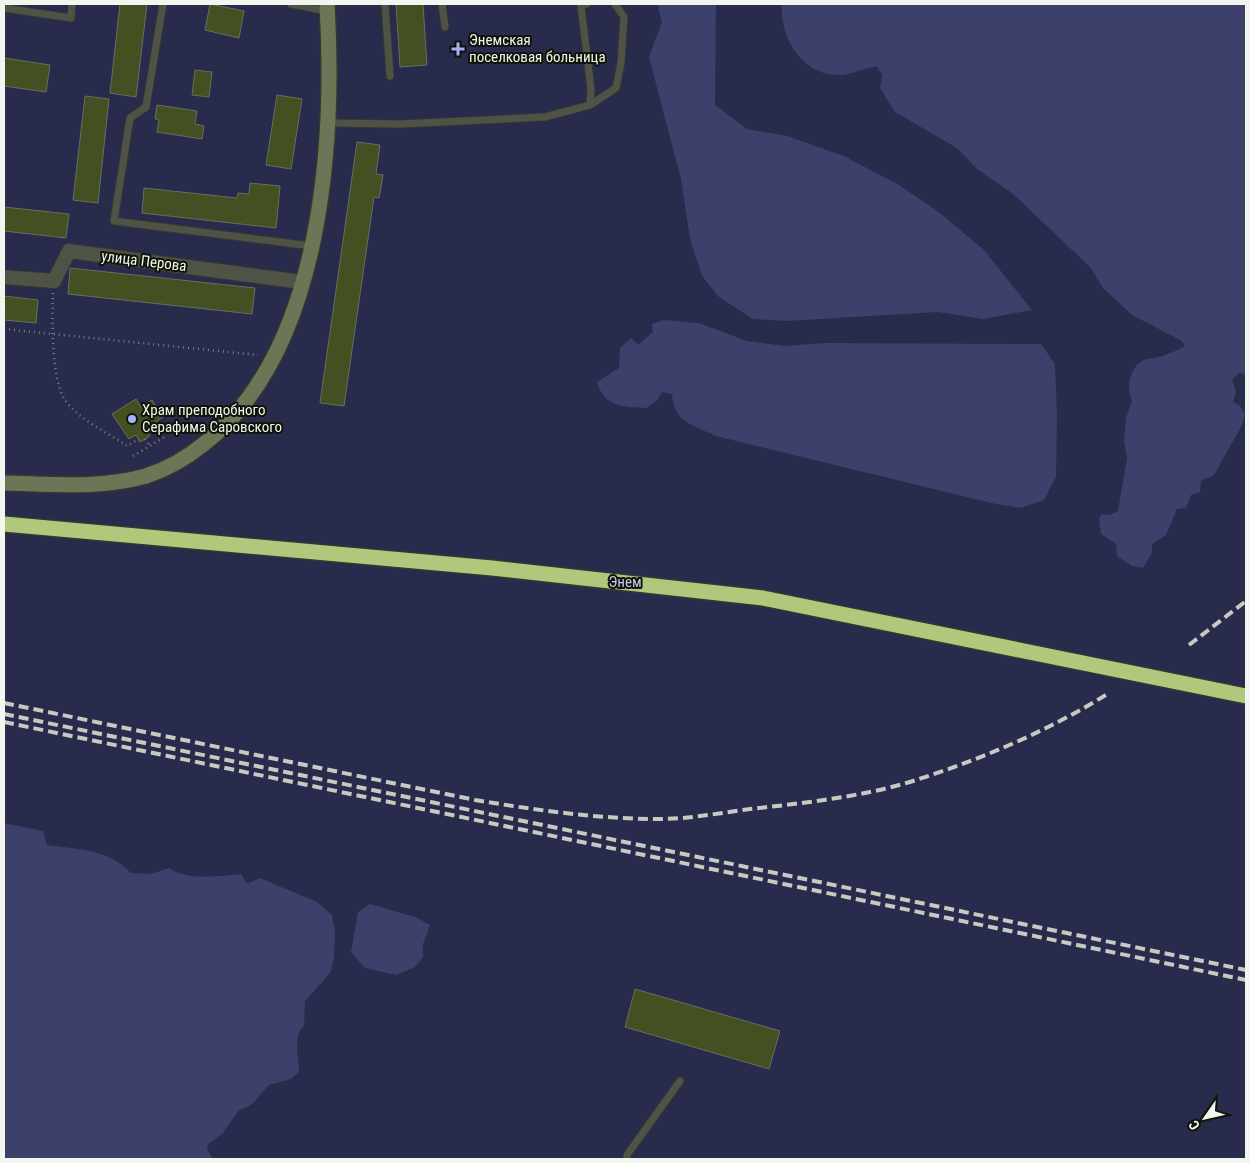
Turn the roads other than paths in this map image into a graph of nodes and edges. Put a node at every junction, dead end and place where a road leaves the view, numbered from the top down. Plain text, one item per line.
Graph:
1 (72, 4) edge
2 (163, 4) edge
3 (290, 4) edge
4 (385, 4) edge
5 (442, 4) edge
6 (588, 4) edge
7 (615, 4) edge
8 (327, 7) edge
9 (4, 8) edge
10 (444, 27) dead end
11 (390, 76) dead end
12 (590, 105) junction
13 (328, 123) junction
14 (312, 246) junction
15 (4, 277) edge
16 (302, 282) junction
17 (4, 484) edge
18 (4, 524) edge
19 (1246, 696) edge
20 (680, 1081) dead end
21 (627, 1159) edge

1 - 9 lane
2 - 14 lane
3 - 8 lane
4 - 11 lane
5 - 10 lane
6 - 12 lane
7 - 12 lane
8 - 13 street
12 - 13 lane
13 - 14 street
14 - 16 street
15 - 16 street, улица Перова
16 - 17 street
18 - 19 highway
20 - 21 lane

